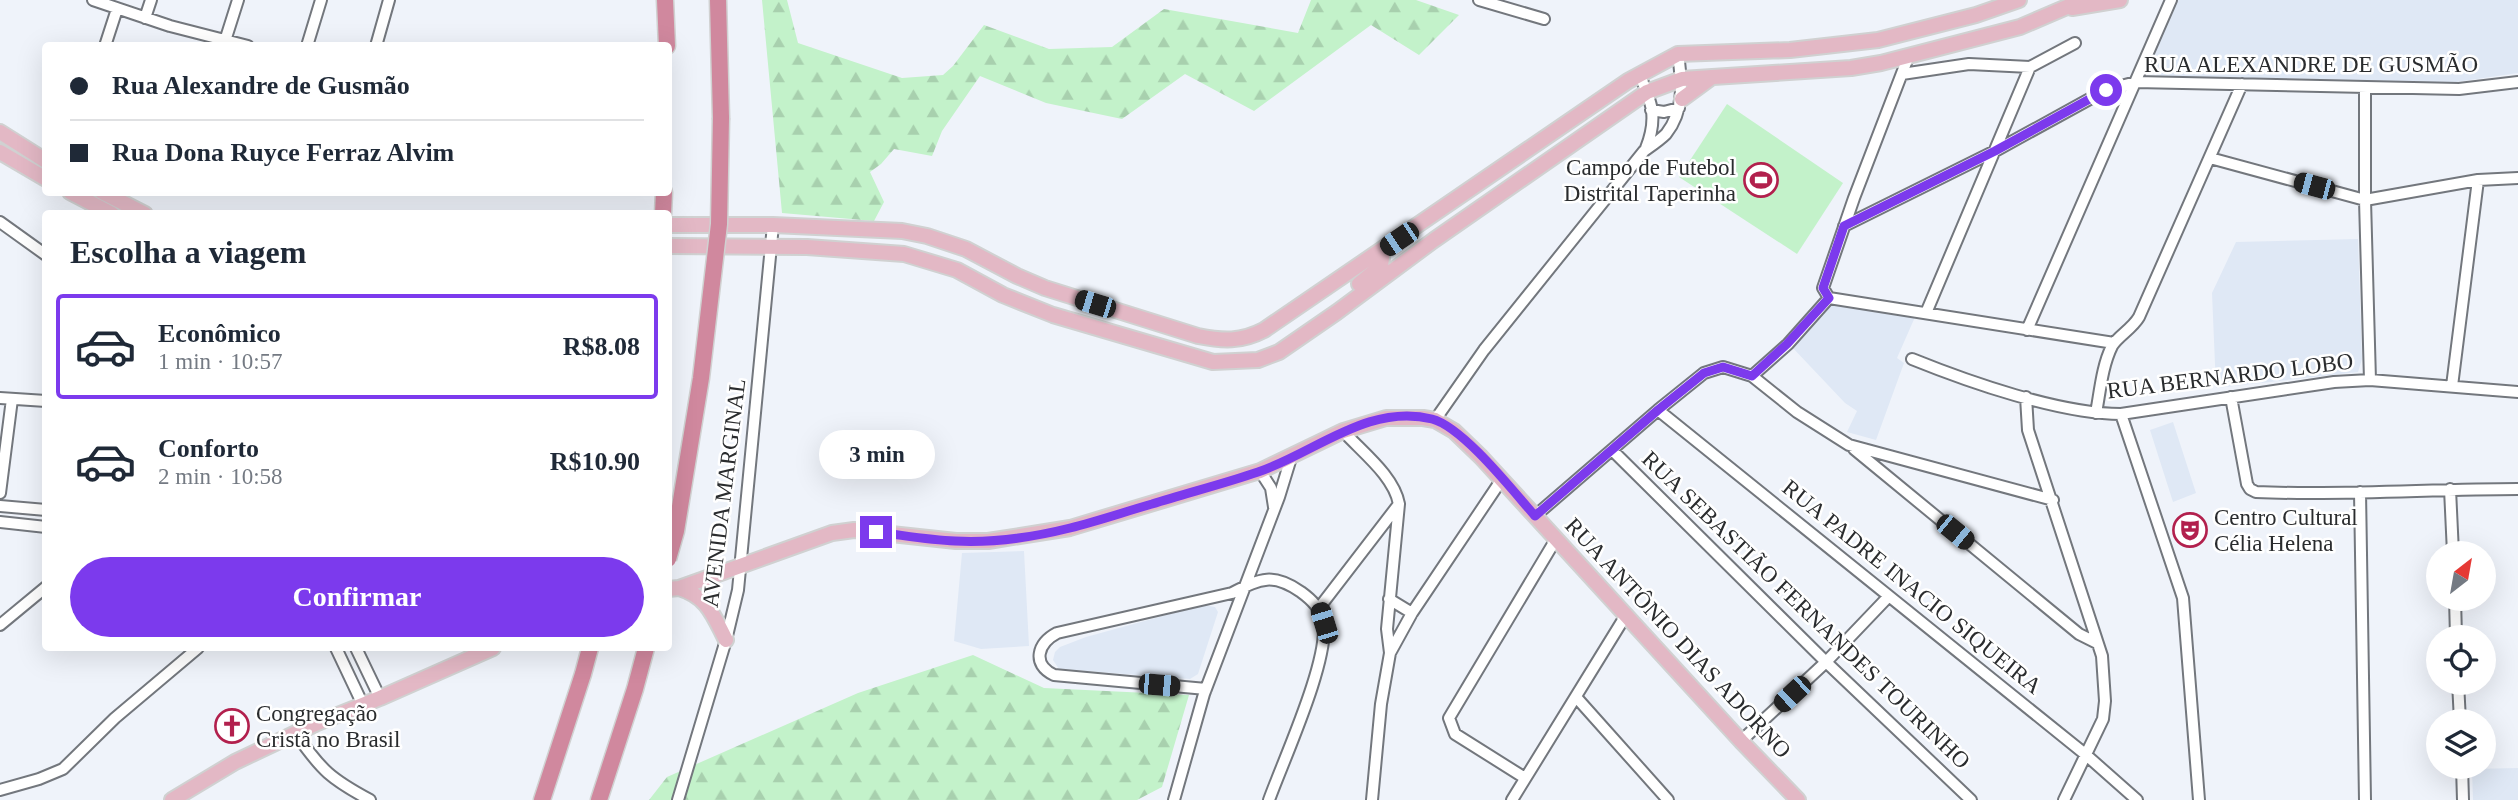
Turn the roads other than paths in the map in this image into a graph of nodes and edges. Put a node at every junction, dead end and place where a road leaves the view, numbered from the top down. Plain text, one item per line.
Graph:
1 (93, 0) edge
2 (151, 0) edge
3 (238, 0) edge
4 (321, 0) edge
5 (389, 0) edge
6 (665, 0) edge
7 (718, 0) edge
8 (1479, 0) edge
9 (2019, 0) edge
10 (2083, 0) edge
11 (2120, 0) edge
12 (2171, 0) edge
13 (117, 9) junction
14 (2061, 10) junction
15 (145, 18) junction
16 (1544, 19) dead end
17 (225, 41) junction
18 (106, 42) edge
19 (230, 42) edge
20 (308, 42) edge
21 (377, 42) edge
22 (667, 42) edge
23 (2074, 43) dead end
24 (1678, 54) junction
25 (1909, 55) junction
26 (2030, 67) junction
27 (1639, 74) junction
28 (1902, 74) junction
29 (1712, 78) junction
30 (1682, 79) junction
31 (2136, 82) junction
32 (2518, 82) edge
33 (2242, 84) junction
34 (2365, 88) junction
35 (1647, 92) junction
36 (1680, 103) junction
37 (1651, 110) junction
38 (0, 132) edge
39 (1644, 151) junction
40 (1995, 151) junction
41 (0, 152) edge
42 (42, 158) edge
43 (2210, 158) junction
44 (42, 177) edge
45 (2518, 178) edge
46 (2478, 180) junction
47 (78, 196) edge
48 (110, 196) edge
49 (2365, 201) junction
50 (104, 210) edge
51 (137, 210) edge
52 (0, 222) edge
53 (672, 225) edge
54 (773, 225) junction
55 (1844, 226) junction
56 (672, 246) edge
57 (772, 247) junction
58 (965, 249) junction
59 (1382, 250) junction
60 (42, 252) edge
61 (898, 253) junction
62 (975, 280) junction
63 (1045, 288) junction
64 (1829, 298) junction
65 (1337, 313) junction
66 (1926, 313) junction
67 (2027, 330) junction
68 (2114, 343) junction
69 (1912, 359) dead end
70 (1752, 376) junction
71 (2370, 380) junction
72 (2452, 386) junction
73 (2518, 392) edge
74 (2026, 397) junction
75 (2231, 397) junction
76 (6, 399) edge
77 (42, 401) edge
78 (1658, 410) junction
79 (2096, 413) junction
80 (2121, 414) junction
81 (1435, 420) junction
82 (1343, 431) junction
83 (1849, 445) junction
84 (1612, 450) junction
85 (1291, 458) junction
86 (1260, 471) junction
87 (1502, 479) junction
88 (2450, 489) junction
89 (2518, 489) edge
90 (2360, 492) junction
91 (0, 493) edge
92 (2053, 500) junction
93 (1399, 504) junction
94 (0, 506) edge
95 (1274, 507) junction
96 (42, 510) edge
97 (1535, 516) junction
98 (0, 522) edge
99 (42, 527) edge
100 (1556, 539) junction
101 (2452, 541) edge
102 (672, 545) edge
103 (739, 568) junction
104 (1245, 587) junction
105 (673, 589) edge
106 (42, 590) edge
107 (1889, 596) junction
108 (1389, 599) junction
109 (1319, 608) junction
110 (1412, 613) junction
111 (1626, 615) junction
112 (0, 625) edge
113 (726, 640) junction
114 (2097, 642) junction
115 (194, 651) edge
116 (337, 651) edge
117 (357, 651) edge
118 (486, 651) edge
119 (589, 651) edge
120 (645, 651) edge
121 (1390, 653) junction
122 (1826, 662) junction
123 (1206, 689) junction
124 (1576, 697) junction
125 (380, 698) junction
126 (363, 705) junction
127 (296, 734) junction
128 (1741, 741) junction
129 (2085, 754) junction
130 (1525, 778) junction
131 (2462, 779) edge
132 (0, 790) edge
133 (172, 800) edge
134 (370, 800) edge
135 (542, 800) edge
136 (599, 800) edge
137 (678, 800) edge
138 (1174, 800) edge
139 (1269, 800) edge
140 (1373, 800) edge
141 (1512, 800) edge
142 (1668, 800) edge
143 (1798, 800) edge
144 (1971, 800) edge
145 (2064, 800) edge
146 (2137, 800) edge
147 (2199, 800) edge
148 (2365, 800) edge
149 (2463, 800) edge

1 - 13 street
2 - 15 street
3 - 17 street
4 - 20 street
5 - 21 street
6 - 22 highway
7 - 102 highway, bridge
8 - 16 street
9 - 24 main road
10 - 14 main road
11 - 14 main road
12 - 31 street
13 - 15 street
13 - 18 street
14 - 25 main road
15 - 17 street
17 - 19 street
23 - 26 street
24 - 27 main road
24 - 30 street
25 - 28 street
25 - 29 main road
26 - 28 street
26 - 40 street
27 - 35 street
27 - 59 main road
28 - 55 street
29 - 30 main road
29 - 36 main road
30 - 35 main road
30 - 36 street
31 - 33 street, RUA ALEXANDRE DE GUSMÃO
31 - 40 street, RUA ALEXANDRE DE GUSMÃO
31 - 67 street
32 - 34 street, RUA ALEXANDRE DE GUSMÃO
33 - 34 street, RUA ALEXANDRE DE GUSMÃO
33 - 43 street
34 - 49 street
35 - 37 street
35 - 65 main road
36 - 37 street
36 - 39 street
37 - 39 street
38 - 42 main road
39 - 81 street
40 - 55 street, RUA ALEXANDRE DE GUSMÃO
40 - 66 street
41 - 44 main road
43 - 49 street
43 - 68 street
45 - 46 street
46 - 49 street
46 - 72 street
47 - 50 main road
48 - 51 main road
49 - 71 street
52 - 60 street
53 - 54 main road
54 - 57 street, AVENIDA MARGINAL
54 - 58 main road
55 - 64 street
56 - 57 main road
57 - 61 main road
57 - 103 street, AVENIDA MARGINAL
58 - 61 main road
58 - 63 main road
59 - 63 main road
59 - 65 main road
61 - 62 main road
62 - 63 main road
62 - 65 main road
64 - 66 street
64 - 70 street
66 - 67 street
67 - 68 street
68 - 79 street
69 - 74 street, RUA BERNARDO LOBO
70 - 78 street
70 - 83 street
71 - 72 street, RUA BERNARDO LOBO
71 - 75 street, RUA BERNARDO LOBO
72 - 73 street, RUA BERNARDO LOBO
74 - 79 street, RUA BERNARDO LOBO
74 - 92 street
75 - 80 street, RUA BERNARDO LOBO
75 - 90 street
76 - 77 street
76 - 91 street
78 - 84 street
78 - 107 street, RUA PADRE INACIO SIQUEIRA
79 - 80 street, RUA BERNARDO LOBO
80 - 147 street
81 - 82 main road
81 - 87 main road, RUA ANTÔNIO DIAS ADORNO
82 - 85 main road
82 - 93 street
83 - 92 street
83 - 114 street
84 - 97 street
84 - 122 street, RUA SEBASTIÃO FERNANDES TOURINHO
85 - 86 main road
85 - 95 street
86 - 95 street
86 - 103 main road
87 - 97 main road, RUA ANTÔNIO DIAS ADORNO
87 - 110 street
88 - 89 street
88 - 90 street
88 - 101 street
90 - 148 street
92 - 114 street
93 - 108 street
93 - 109 street
94 - 96 street
95 - 104 street
97 - 100 main road, RUA ANTÔNIO DIAS ADORNO
98 - 99 street
100 - 111 main road, RUA ANTÔNIO DIAS ADORNO
100 - 130 street
103 - 105 main road
103 - 113 street, AVENIDA MARGINAL
104 - 109 street
104 - 123 street
104 - 123 street
105 - 113 main road
106 - 112 street
107 - 122 street
107 - 129 street, RUA PADRE INACIO SIQUEIRA
108 - 110 street
108 - 121 street
109 - 139 street
110 - 121 street
111 - 124 street
111 - 128 main road, RUA ANTÔNIO DIAS ADORNO
113 - 137 street, AVENIDA MARGINAL
114 - 129 street
115 - 132 street
116 - 126 street
117 - 125 street
118 - 125 main road
119 - 135 highway
120 - 136 highway
121 - 140 street
122 - 128 street
122 - 144 street, RUA SEBASTIÃO FERNANDES TOURINHO
123 - 138 street
124 - 130 street
124 - 142 street
125 - 126 main road
126 - 127 main road
127 - 133 main road
127 - 134 street
128 - 143 main road, RUA ANTÔNIO DIAS ADORNO
129 - 145 street
129 - 146 street, RUA PADRE INACIO SIQUEIRA
130 - 141 street
131 - 149 street

